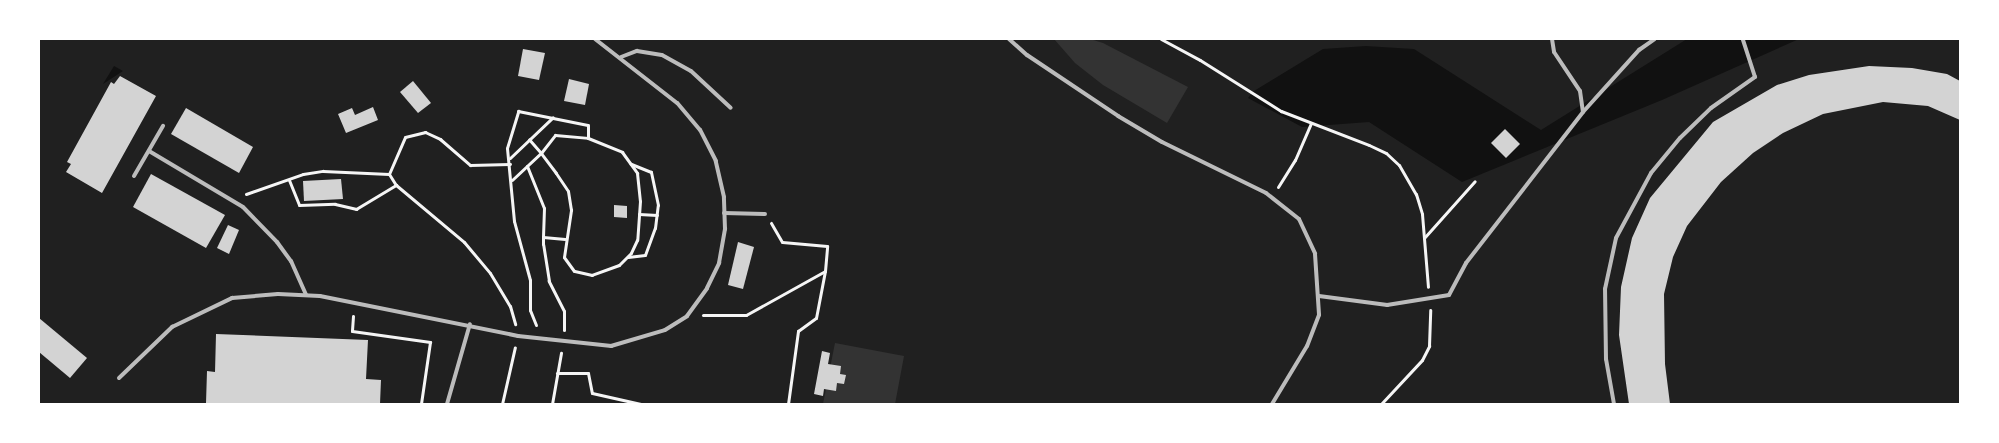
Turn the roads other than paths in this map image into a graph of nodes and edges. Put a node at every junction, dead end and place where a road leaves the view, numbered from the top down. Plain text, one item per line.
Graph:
1 (595, 39) edge
2 (1009, 39) edge
3 (1552, 39) edge
4 (1655, 39) edge
5 (1743, 39) edge
6 (621, 57) junction
7 (731, 108) dead end
8 (1583, 112) junction
9 (163, 126) dead end
10 (149, 151) junction
11 (134, 176) dead end
12 (724, 213) junction
13 (765, 214) road end
14 (306, 295) junction
15 (1319, 296) junction
16 (470, 324) junction
17 (119, 378) dead end
18 (447, 404) edge
19 (1272, 404) edge
20 (1614, 404) edge

1 - 6 lane
2 - 15 lane
3 - 8 lane
4 - 8 lane
5 - 20 lane
6 - 7 lane
6 - 12 lane
8 - 15 lane
9 - 10 lane
10 - 11 lane
10 - 14 lane
12 - 13 lane
12 - 16 lane
14 - 16 lane
14 - 17 lane
15 - 19 lane
16 - 18 lane

